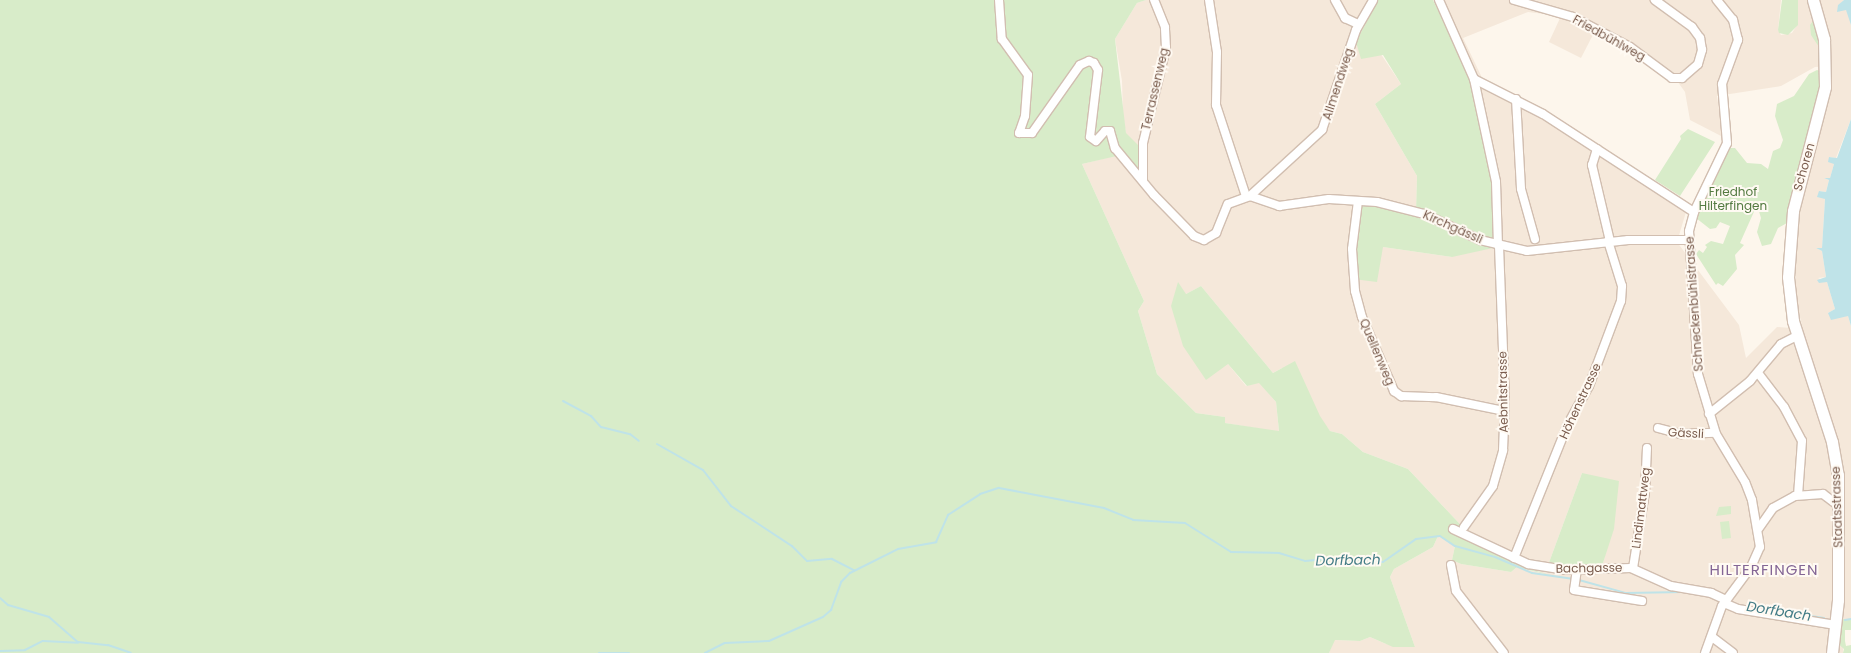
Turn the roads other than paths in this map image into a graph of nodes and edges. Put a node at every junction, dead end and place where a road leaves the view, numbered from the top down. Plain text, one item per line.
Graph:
1 (999, 0) edge
2 (1154, 0) edge
3 (1209, 0) edge
4 (1335, 0) edge
5 (1373, 0) edge
6 (1439, 0) edge
7 (1514, 0) edge
8 (1656, 0) edge
9 (1717, 0) edge
10 (1813, 0) edge
11 (1358, 24) junction
12 (1474, 79) junction
13 (1516, 99) junction
14 (1597, 149) junction
15 (1143, 180) junction
16 (1248, 196) junction
17 (1358, 201) junction
18 (1694, 212) junction
19 (1535, 239) dead end
20 (1688, 240) junction
21 (1609, 241) junction
22 (1498, 245) junction
23 (1797, 336) junction
24 (1758, 373) junction
25 (1504, 411) junction
26 (1709, 414) junction
27 (1658, 428) dead end
28 (1715, 433) junction
29 (1647, 448) dead end
30 (1798, 495) junction
31 (1839, 506) junction
32 (1464, 527) dead end
33 (1759, 528) junction
34 (1453, 529) dead end
35 (1514, 558) junction
36 (1451, 565) dead end
37 (1633, 568) junction
38 (1576, 580) junction
39 (1642, 601) dead end
40 (1725, 601) junction
41 (1836, 625) junction
42 (1712, 637) junction
43 (1504, 653) edge
44 (1705, 653) edge
45 (1733, 653) edge
46 (1832, 653) edge

1 - 15 street
2 - 15 street, Terrassenweg
3 - 16 street
4 - 11 street
5 - 11 street, Allmendweg
6 - 12 street, Aebnitstrasse
7 - 8 street, Friedbühlweg
9 - 18 street, Schneckenbühlstrasse
10 - 23 main road, Schoren
11 - 16 street, Allmendweg
12 - 13 street
12 - 22 street, Aebnitstrasse
13 - 14 street
13 - 19 street
14 - 18 street
14 - 21 street, Höhenstrasse
15 - 16 street, Allmendweg
16 - 17 street, Kirchgässli
17 - 22 street, Kirchgässli
17 - 25 street, Quellenweg
18 - 20 street, Schneckenbühlstrasse
20 - 21 street, Kirchgässli
20 - 26 street, Schneckenbühlstrasse
21 - 22 street, Kirchgässli
21 - 35 street, Höhenstrasse
22 - 25 street, Aebnitstrasse
23 - 24 street
23 - 31 main road, Staatsstrasse
24 - 26 street
24 - 30 street
25 - 32 street, Aebnitstrasse
26 - 28 street, Schneckenbühlstrasse
27 - 28 street, Gässli
28 - 33 street, Schneckenbühlstrasse
29 - 37 street, Lindimattweg
30 - 31 street
30 - 33 street
31 - 41 main road, Staatsstrasse
33 - 40 street
34 - 35 street, Bachgasse
35 - 38 street, Bachgasse
36 - 43 street
37 - 38 street, Bachgasse
37 - 40 street, Bachgasse
38 - 39 street
40 - 41 street, Bachgasse
40 - 42 street
41 - 46 main road, Staatsstrasse
42 - 44 street
42 - 45 street

